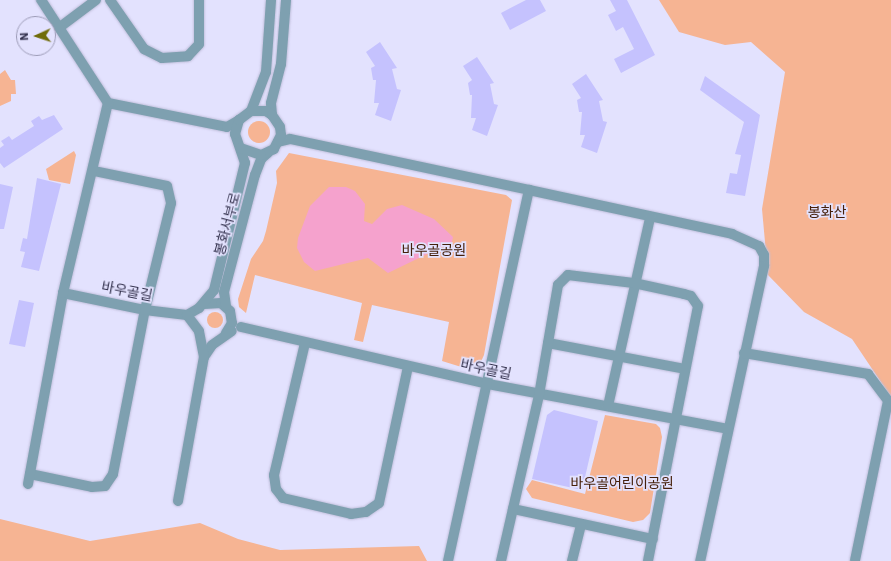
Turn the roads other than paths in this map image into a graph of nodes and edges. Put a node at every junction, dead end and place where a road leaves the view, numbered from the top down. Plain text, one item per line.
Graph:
1 (42, 0) edge
2 (96, 0) edge
3 (110, 0) edge
4 (199, 0) edge
5 (270, 0) edge
6 (286, 0) edge
7 (60, 27) junction
8 (108, 103) junction
9 (250, 111) junction
10 (272, 115) junction
11 (239, 120) junction
12 (226, 127) junction
13 (280, 128) junction
14 (290, 139) junction
15 (278, 142) junction
16 (239, 145) junction
17 (268, 153) junction
18 (94, 171) junction
19 (529, 190) junction
20 (650, 218) junction
21 (634, 283) junction
22 (63, 293) junction
23 (202, 306) junction
24 (226, 306) junction
25 (145, 310) junction
26 (187, 315) junction
27 (232, 316) junction
28 (241, 327) junction
29 (198, 328) junction
30 (224, 335) junction
31 (305, 343) junction
32 (548, 343) junction
33 (744, 353) junction
34 (204, 357) junction
35 (618, 357) junction
36 (408, 367) junction
37 (685, 370) junction
38 (488, 384) junction
39 (539, 394) junction
40 (608, 406) junction
41 (677, 418) junction
42 (728, 429) junction
43 (178, 500) dead end
44 (513, 509) junction
45 (581, 524) junction
46 (653, 539) junction
47 (448, 561) edge
48 (501, 561) edge
49 (572, 561) edge
50 (648, 561) edge
51 (700, 561) edge
52 (854, 561) edge

1 - 7 street
2 - 7 street
3 - 4 street
5 - 9 street
6 - 10 street
7 - 8 street
8 - 12 street
8 - 18 street
9 - 10 street
9 - 11 street
10 - 13 street
11 - 12 street
11 - 16 street
12 - 16 street
13 - 14 street
13 - 15 street
14 - 15 street
14 - 19 street
15 - 17 street
16 - 17 street
16 - 23 street
17 - 24 street, 봉화서부로
18 - 22 street
18 - 25 street
19 - 20 street
19 - 38 street
20 - 21 street
20 - 33 street
21 - 32 street
21 - 35 street
21 - 37 street
22 - 25 street, 바우골길
22 - 25 street
23 - 24 street
23 - 26 street
23 - 29 street
24 - 27 street
25 - 26 street, 바우골길
26 - 29 street
27 - 28 street
27 - 30 street
28 - 30 street
28 - 31 street, 바우골길
29 - 30 street
29 - 34 street
30 - 34 street
31 - 36 street, 바우골길
31 - 36 street
32 - 35 street
32 - 39 street
33 - 42 street
33 - 52 street
34 - 43 street
35 - 37 street
35 - 40 street
36 - 38 street, 바우골길
37 - 41 street
38 - 39 street, 바우골길
38 - 47 street
39 - 40 street, 바우골길
39 - 44 street
40 - 41 street, 바우골길
41 - 42 street, 바우골길
41 - 46 street
42 - 51 street
44 - 45 street
44 - 48 street
45 - 46 street
45 - 49 street
46 - 50 street

